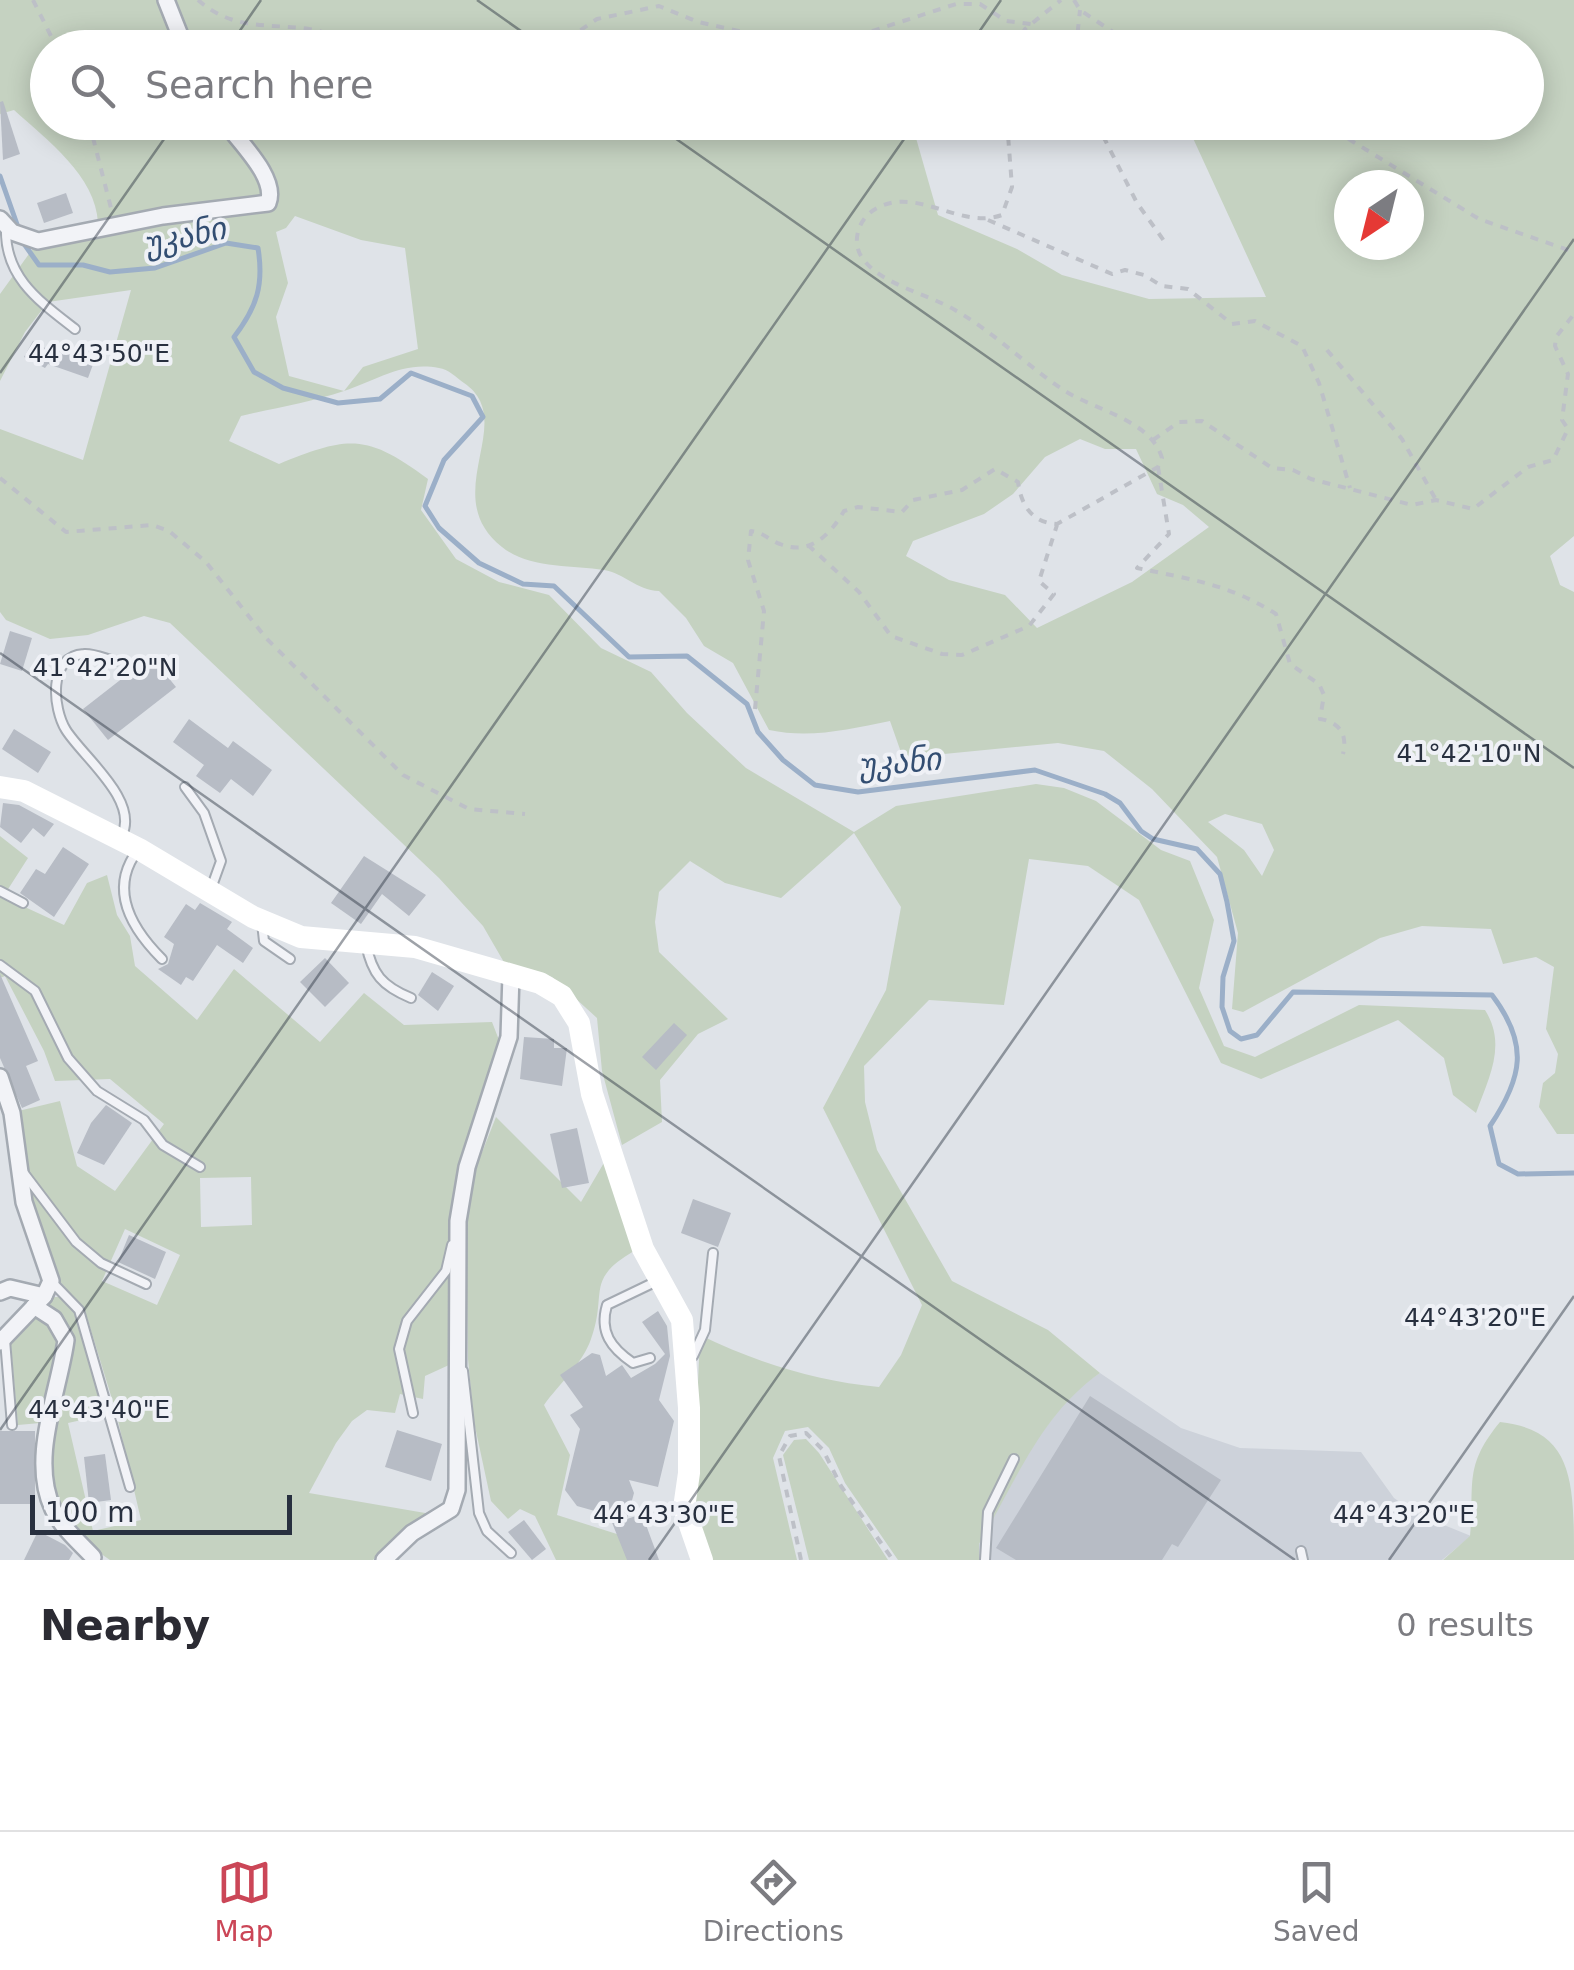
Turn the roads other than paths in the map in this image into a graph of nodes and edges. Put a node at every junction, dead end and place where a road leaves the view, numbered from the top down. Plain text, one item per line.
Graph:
1 (166, 0) edge
2 (178, 30) edge
3 (238, 140) edge
4 (12, 229) edge
5 (75, 329) dead end
6 (114, 661) dead end
7 (0, 787) edge
8 (185, 787) dead end
9 (129, 844) junction
10 (0, 891) edge
11 (209, 892) junction
12 (23, 903) dead end
13 (262, 922) junction
14 (366, 942) junction
15 (162, 959) dead end
16 (290, 959) dead end
17 (0, 965) edge
18 (511, 975) junction
19 (411, 998) dead end
20 (0, 1076) edge
21 (16, 1166) junction
22 (200, 1166) dead end
23 (458, 1221) junction
24 (713, 1254) dead end
25 (661, 1279) junction
26 (146, 1284) dead end
27 (0, 1292) edge
28 (43, 1295) junction
29 (2, 1340) edge
30 (457, 1348) junction
31 (650, 1358) dead end
32 (688, 1364) junction
33 (413, 1413) dead end
34 (12, 1426) dead end
35 (1014, 1459) dead end
36 (130, 1487) dead end
37 (511, 1553) dead end
38 (94, 1556) dead end
39 (384, 1560) edge
40 (702, 1560) edge
41 (985, 1560) edge

1 - 2 street
3 - 4 street
4 - 5 lane
6 - 9 lane
7 - 9 street
8 - 11 lane
9 - 11 street
9 - 15 lane
10 - 12 lane
11 - 13 street
13 - 14 street
13 - 16 lane
14 - 18 street
14 - 19 lane
17 - 22 lane
18 - 23 street
18 - 25 street
20 - 21 street
21 - 26 lane
21 - 28 street
23 - 30 street
23 - 33 lane
24 - 32 lane
25 - 31 lane
25 - 32 street
27 - 28 street
28 - 29 street
28 - 36 lane
28 - 38 street
29 - 34 lane
30 - 37 lane
30 - 39 street
32 - 40 street
35 - 41 lane

